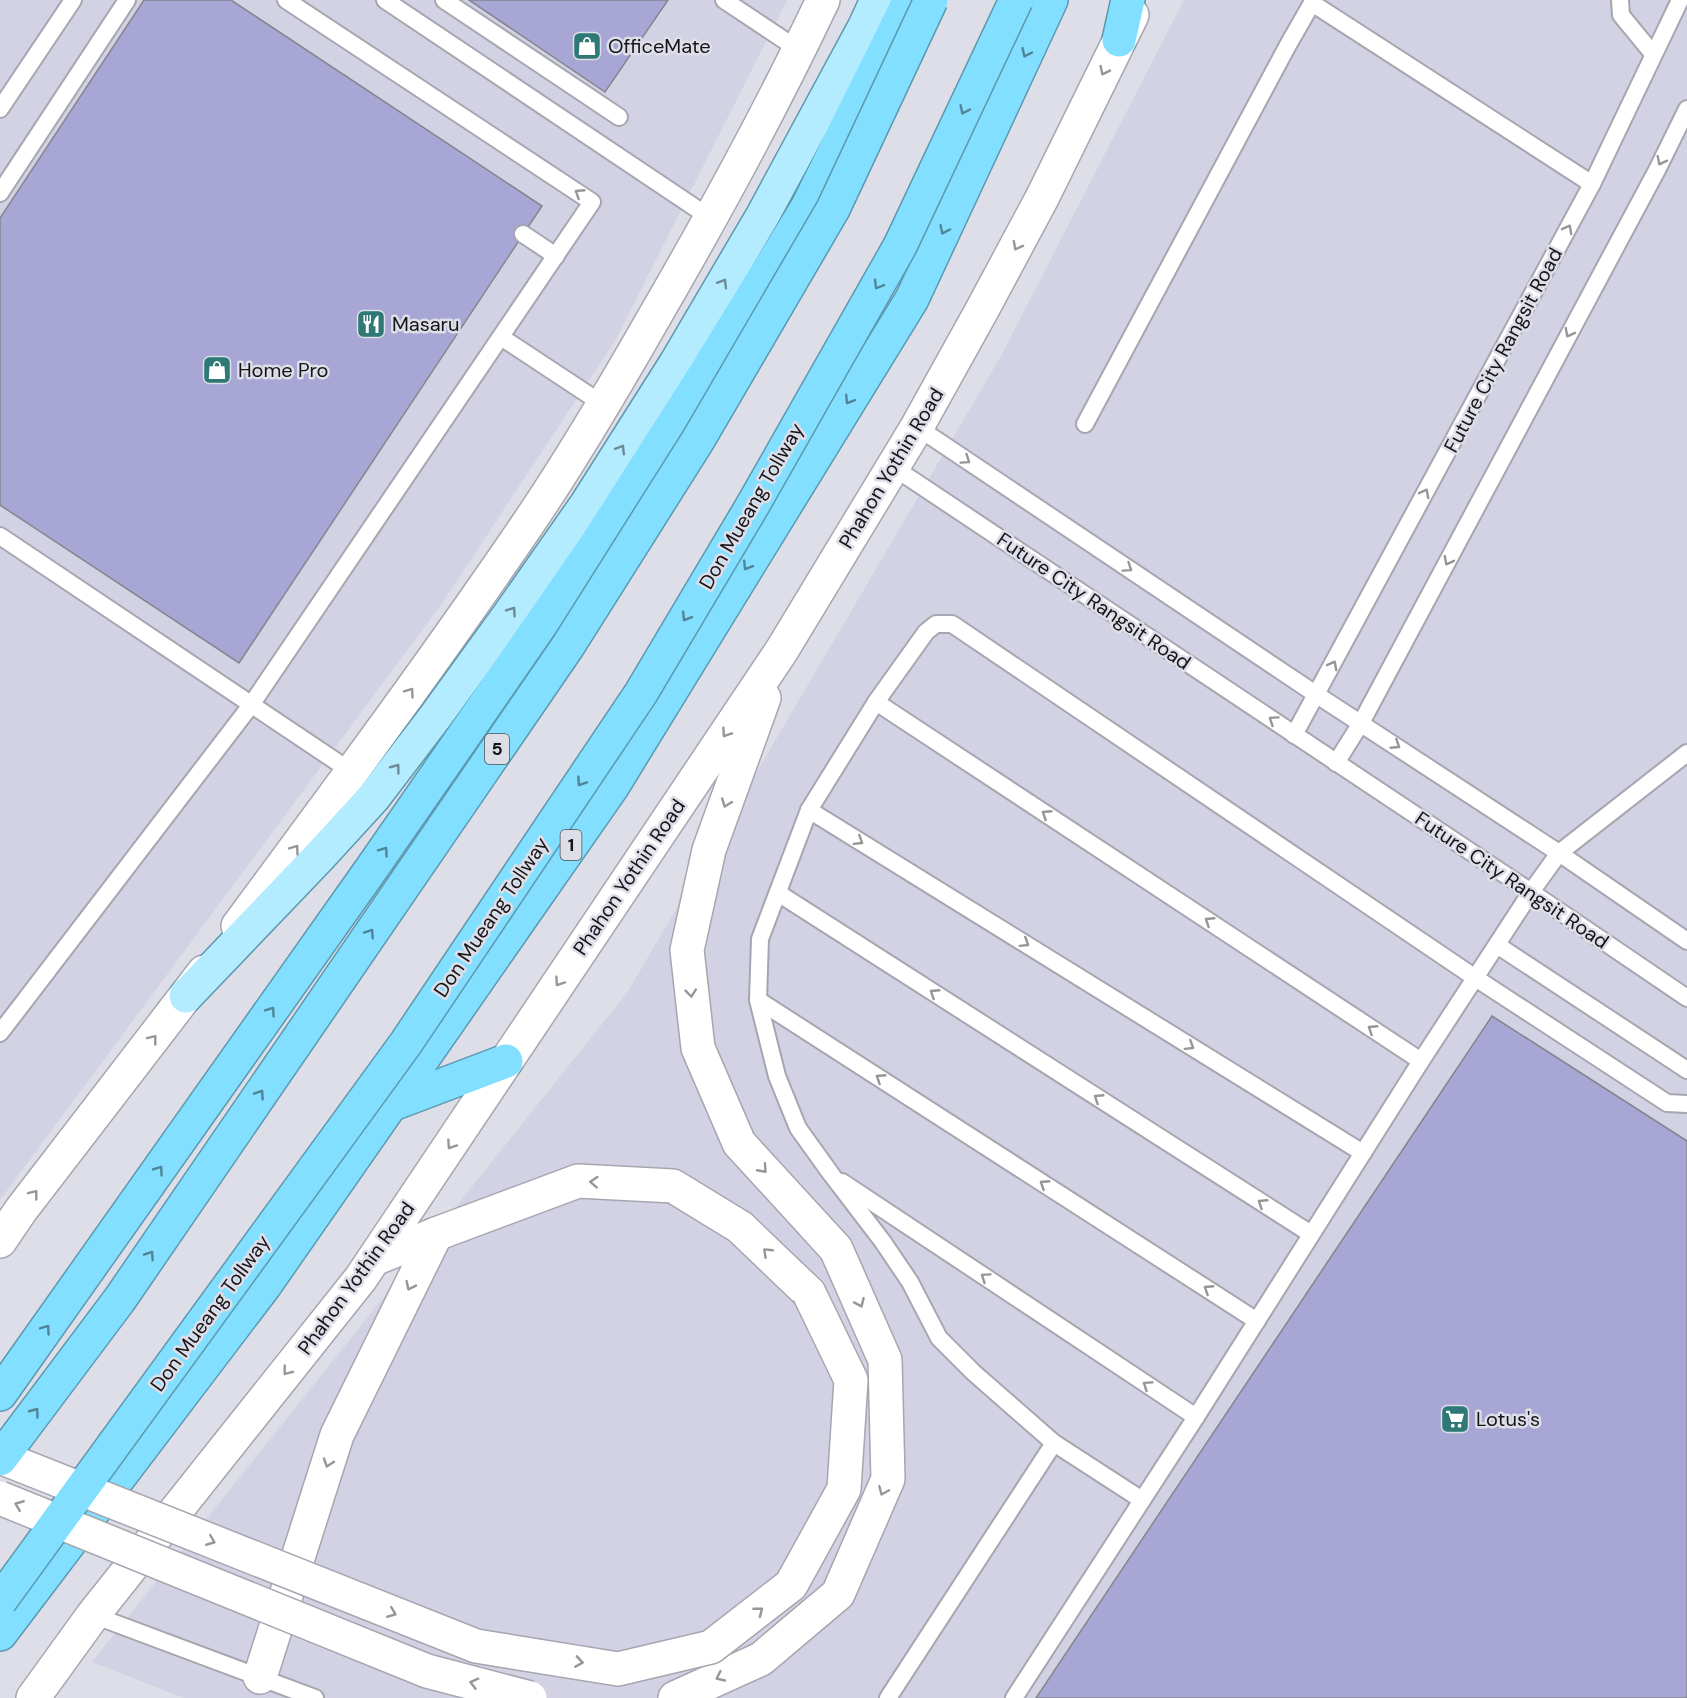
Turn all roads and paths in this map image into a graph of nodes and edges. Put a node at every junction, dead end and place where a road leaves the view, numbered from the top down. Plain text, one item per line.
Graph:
1 (73, 0) edge
2 (127, 0) edge
3 (286, 0) edge
4 (385, 0) edge
5 (444, 0) edge
6 (724, 0) edge
7 (823, 0) edge
8 (910, 0) edge
9 (932, 0) edge
10 (1016, 0) edge
11 (1051, 0) edge
12 (1128, 0) edge
13 (1139, 0) edge
14 (1620, 0) edge
15 (1680, 0) edge
16 (1313, 2) edge
17 (871, 13) edge
18 (1119, 40) junction
19 (800, 50) junction
20 (1653, 54) junction
21 (0, 109) edge
22 (1687, 109) edge
23 (619, 117) dead end
24 (1592, 184) junction
25 (0, 193) edge
26 (712, 219) junction
27 (523, 234) dead end
28 (556, 256) junction
29 (501, 337) junction
30 (604, 405) junction
31 (1085, 424) dead end
32 (917, 427) junction
33 (893, 467) junction
34 (0, 536) edge
35 (782, 650) junction
36 (1317, 695) junction
37 (876, 702) junction
38 (251, 705) junction
39 (1361, 723) junction
40 (1294, 735) junction
41 (1687, 753) edge
42 (1336, 763) junction
43 (352, 772) junction
44 (809, 810) junction
45 (1559, 853) junction
46 (1531, 892) junction
47 (778, 893) junction
48 (1687, 941) edge
49 (1497, 945) junction
50 (1474, 977) junction
51 (186, 996) junction
52 (1687, 998) edge
53 (758, 1000) junction
54 (0, 1033) edge
55 (506, 1061) junction
56 (1421, 1061) junction
57 (1687, 1070) edge
58 (1687, 1104) edge
59 (390, 1105) junction
60 (1363, 1153) junction
61 (831, 1174) junction
62 (436, 1234) junction
63 (1311, 1234) junction
64 (0, 1241) edge
65 (374, 1259) junction
66 (1257, 1321) junction
67 (0, 1394) edge
68 (1196, 1417) junction
69 (1054, 1443) junction
70 (0, 1458) edge
71 (0, 1498) edge
72 (1142, 1500) junction
73 (0, 1600) edge
74 (93, 1615) junction
75 (0, 1634) edge
76 (260, 1677) junction
77 (33, 1698) edge
78 (315, 1698) edge
79 (530, 1698) edge
80 (675, 1698) edge
81 (888, 1698) edge
82 (1014, 1698) edge

1 - 21 lane
2 - 25 lane
28 -> 3 lane
4 - 26 lane
5 - 23 lane
6 - 19 lane
7 - 19 main road
67 -> 8 highway
70 -> 9 highway, 5, bridge
10 -> 73 highway, Don Mueang Tollway, bridge
11 -> 59 highway, 1
12 - 18 highway
13 - 18 main road, Phahon Yothin Road
14 - 20 lane
15 - 20 lane, Future City Rangsit Road
16 - 24 lane
16 - 31 lane
51 -> 17 main road
18 -> 32 main road, Phahon Yothin Road
19 - 26 main road
20 - 24 lane, Future City Rangsit Road
22 -> 39 lane
36 -> 24 lane, Future City Rangsit Road
26 - 30 main road
27 - 28 lane
28 - 29 lane
29 - 30 lane
29 - 38 lane
43 -> 30 main road
32 - 33 main road, Phahon Yothin Road
32 -> 36 lane
33 - 35 main road, Phahon Yothin Road
40 -> 33 lane, Future City Rangsit Road
34 - 38 lane
35 -> 55 main road, Phahon Yothin Road
35 -> 80 main road
36 - 39 lane
36 - 40 lane, Future City Rangsit Road
37 - 44 lane
37 - 50 lane
56 -> 37 lane
38 - 43 lane
38 - 54 lane
39 - 42 lane
39 -> 45 lane
40 - 42 lane, Future City Rangsit Road
41 - 45 lane
42 - 46 lane, Future City Rangsit Road
51 -> 43 main road
44 - 47 lane
44 -> 60 lane
45 - 46 lane
45 - 48 lane
46 - 49 lane
46 - 52 lane, Future City Rangsit Road
47 - 53 lane
63 -> 47 lane
49 - 50 lane
49 - 57 lane
50 - 56 lane
50 - 58 lane
64 -> 51 main road
53 - 61 lane
66 -> 53 lane
55 - 59 highway
55 -> 65 main road, Phahon Yothin Road
56 - 60 lane
59 - 75 highway, 1
60 - 63 lane
68 -> 61 lane
61 - 69 lane
62 - 65 main road
70 -> 62 main road, bridge
62 -> 76 main road
63 - 66 lane
65 -> 74 main road, Phahon Yothin Road
66 - 68 lane
68 - 72 lane
69 - 72 lane
69 - 81 lane
79 -> 71 main road, bridge
72 - 82 lane
74 - 76 lane
74 - 77 main road, Phahon Yothin Road
76 - 78 lane

